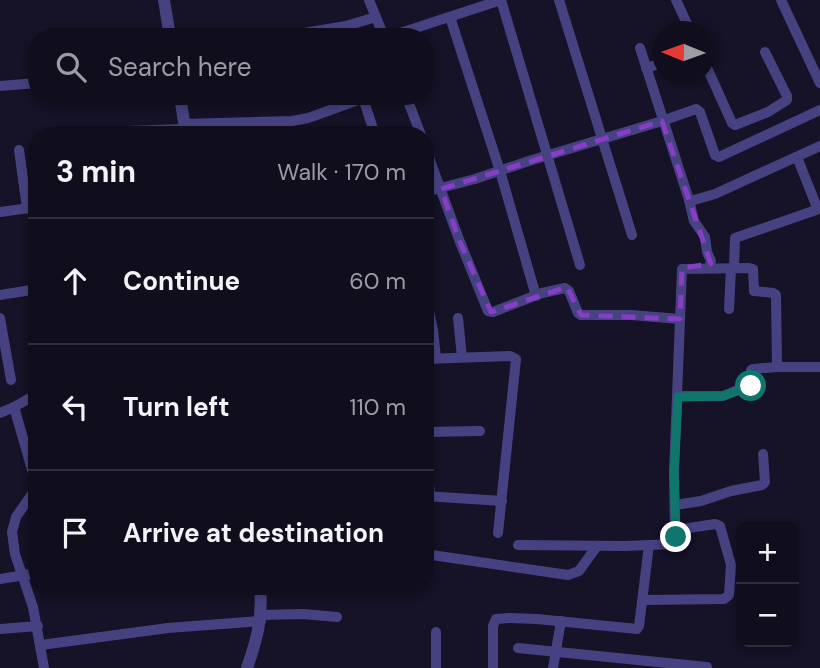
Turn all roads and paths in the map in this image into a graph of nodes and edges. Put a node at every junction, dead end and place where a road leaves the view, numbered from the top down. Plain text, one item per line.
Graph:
1 (164, 0) edge
2 (369, 0) edge
3 (559, 0) edge
4 (676, 0) edge
5 (781, 0) edge
6 (376, 17) junction
7 (450, 17) junction
8 (686, 21) edge
9 (169, 28) edge
10 (334, 28) edge
11 (382, 28) edge
12 (415, 28) edge
13 (640, 48) dead end
14 (765, 52) dead end
15 (652, 66) edge
16 (646, 68) junction
17 (820, 83) edge
18 (28, 84) edge
19 (715, 84) edge
20 (0, 86) edge
21 (182, 105) edge
22 (342, 105) edge
23 (364, 105) edge
24 (409, 105) edge
25 (820, 110) edge
26 (662, 121) junction
27 (188, 126) edge
28 (206, 126) edge
29 (372, 126) edge
30 (418, 126) edge
31 (603, 139) junction
32 (820, 146) edge
33 (19, 150) dead end
34 (547, 155) junction
35 (797, 157) junction
36 (434, 171) edge
37 (500, 171) junction
38 (28, 189) edge
39 (441, 189) junction
40 (434, 190) edge
41 (689, 200) junction
42 (28, 208) edge
43 (0, 212) edge
44 (632, 235) dead end
45 (580, 265) dead end
46 (709, 268) junction
47 (732, 268) junction
48 (28, 290) edge
49 (0, 295) edge
50 (536, 296) junction
51 (729, 309) dead end
52 (0, 318) edge
53 (458, 318) dead end
54 (680, 319) junction
55 (463, 357) junction
56 (434, 358) edge
57 (777, 367) junction
58 (820, 367) edge
59 (11, 380) dead end
60 (678, 397) junction
61 (28, 399) edge
62 (15, 407) junction
63 (0, 413) edge
64 (480, 431) dead end
65 (434, 434) edge
66 (762, 454) dead end
67 (28, 458) edge
68 (434, 496) edge
69 (28, 501) edge
70 (502, 501) junction
71 (675, 505) junction
72 (676, 530) junction
73 (498, 533) dead end
74 (518, 545) dead end
75 (649, 545) junction
76 (597, 546) junction
77 (434, 555) edge
78 (23, 574) junction
79 (28, 574) edge
80 (0, 579) edge
81 (28, 591) edge
82 (29, 595) edge
83 (261, 595) edge
84 (643, 600) junction
85 (265, 617) junction
86 (337, 617) dead end
87 (561, 621) junction
88 (38, 626) junction
89 (0, 629) edge
90 (436, 632) dead end
91 (41, 645) junction
92 (518, 648) dead end
93 (556, 652) junction
94 (638, 664) edge
95 (707, 667) edge
96 (44, 668) edge
97 (247, 668) edge
98 (436, 668) edge
99 (493, 668) edge
100 (554, 668) edge

1 - 9 street
2 - 6 street
3 - 31 street
4 - 8 street
5 - 17 street
6 - 10 street
6 - 11 street
7 - 12 street
7 - 34 street
7 - 37 street
13 - 16 street
14 - 19 street
15 - 16 street
16 - 26 street
18 - 20 street
21 - 27 street
22 - 28 street
23 - 29 street
24 - 30 street
25 - 26 street
26 - 31 street
26 - 41 street
31 - 34 street
31 - 44 street
32 - 35 street
33 - 38 street
34 - 37 street
34 - 45 street
35 - 41 street
35 - 47 street
36 - 39 street
37 - 39 street
37 - 50 street
39 - 40 street
39 - 50 street
41 - 46 street
42 - 43 street
46 - 47 street
46 - 54 street
47 - 51 street
47 - 57 street
48 - 49 street
50 - 54 street
52 - 59 street
53 - 55 street
54 - 60 street
55 - 56 street
55 - 70 street
57 - 58 street
57 - 60 street
60 - 71 street
61 - 62 street
62 - 63 street
62 - 67 street
64 - 65 street
66 - 71 street
68 - 70 street
69 - 78 street
70 - 73 street
71 - 72 street
72 - 75 street
72 - 84 street
74 - 76 street
75 - 76 street
75 - 84 street
76 - 77 street
78 - 79 street
78 - 80 street
78 - 81 street
82 - 88 street
83 - 85 street
84 - 87 street
85 - 86 street
85 - 91 street
85 - 97 street
87 - 93 street
87 - 99 street
88 - 89 street
88 - 91 street
90 - 98 street
91 - 96 street
92 - 93 street
93 - 94 street
93 - 100 street
94 - 95 street

